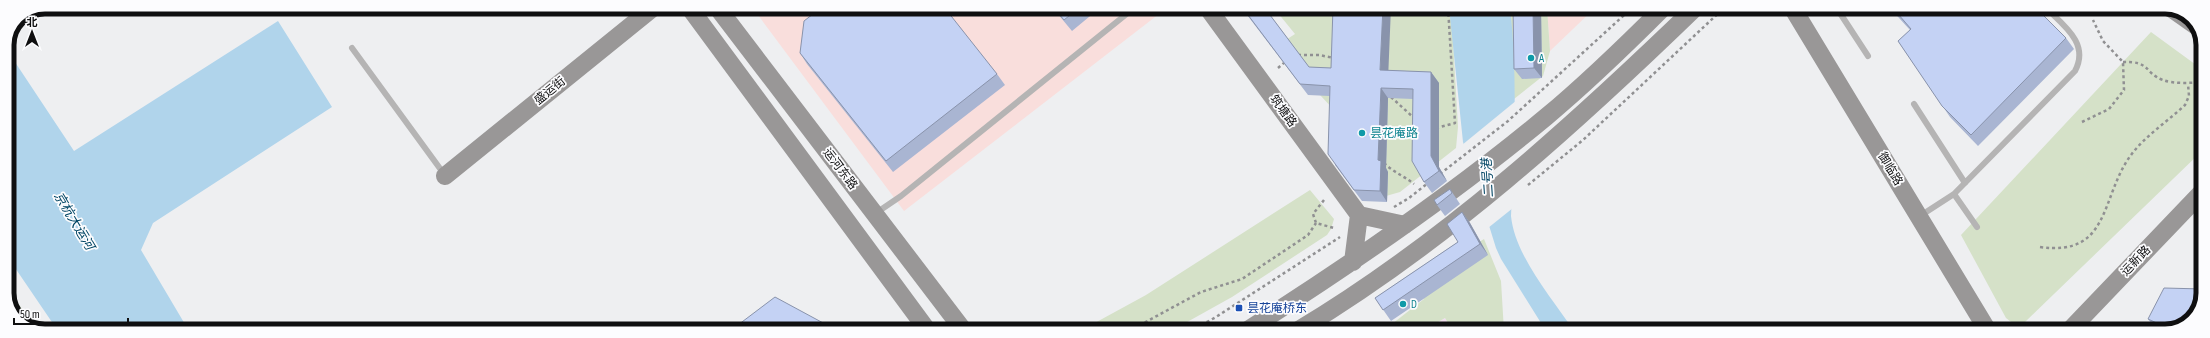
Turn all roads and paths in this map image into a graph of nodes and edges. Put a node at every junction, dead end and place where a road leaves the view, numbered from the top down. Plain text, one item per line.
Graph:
1 (645, 14) edge
2 (694, 14) edge
3 (722, 14) edge
4 (1127, 14) edge
5 (1212, 14) edge
6 (1448, 14) edge
7 (1624, 14) edge
8 (1656, 14) edge
9 (1688, 14) edge
10 (1718, 14) edge
11 (1796, 14) edge
12 (1841, 14) edge
13 (2052, 14) edge
14 (2093, 20) dead end
15 (352, 48) dead end
16 (1868, 56) dead end
17 (1291, 57) edge
18 (1337, 58) edge
19 (1287, 60) edge
20 (2122, 62) junction
21 (1278, 68) edge
22 (2196, 83) edge
23 (2188, 84) junction
24 (1387, 91) edge
25 (1914, 104) dead end
26 (1417, 121) edge
27 (2082, 122) dead end
28 (1431, 128) edge
29 (1380, 159) edge
30 (1544, 173) dead end
31 (1438, 175) edge
32 (445, 176) joint
33 (1432, 180) edge
34 (1965, 183) junction
35 (1414, 184) dead end
36 (1954, 194) junction
37 (2196, 198) edge
38 (1324, 200) dead end
39 (875, 214) junction
40 (1919, 217) junction
41 (1363, 220) junction
42 (1316, 223) junction
43 (1405, 225) junction
44 (1977, 227) dead end
45 (1334, 228) dead end
46 (2040, 247) dead end
47 (1353, 262) junction
48 (923, 324) edge
49 (959, 324) edge
50 (1142, 324) edge
51 (1202, 324) edge
52 (1257, 324) edge
53 (1309, 324) edge
54 (1984, 324) edge
55 (2076, 324) edge

1 - 32 main road, 盛运街
2 - 48 main road, 运河东路
3 - 39 main road, 运河东路
4 - 39 lane
5 - 41 main road, 筑塘路
6 - 28 path
7 - 31 path
8 - 43 main road
9 - 53 main road
10 - 30 path
11 - 40 main road, 御临路
12 - 16 lane
13 - 34 lane
14 - 20 path
15 - 32 lane
17 - 18 path
19 - 21 path
20 - 23 path
20 - 27 path
22 - 23 path
23 - 46 path
24 - 26 path
25 - 34 lane
29 - 35 path
33 - 41 path
34 - 36 lane
36 - 40 lane
36 - 44 lane
37 - 55 main road, 运新路
38 - 42 path
39 - 49 main road, 运河东路
40 - 54 main road, 御临路
41 - 43 main road
41 - 47 main road
41 - 51 path
42 - 45 path
42 - 50 path
43 - 47 main road
47 - 52 main road

